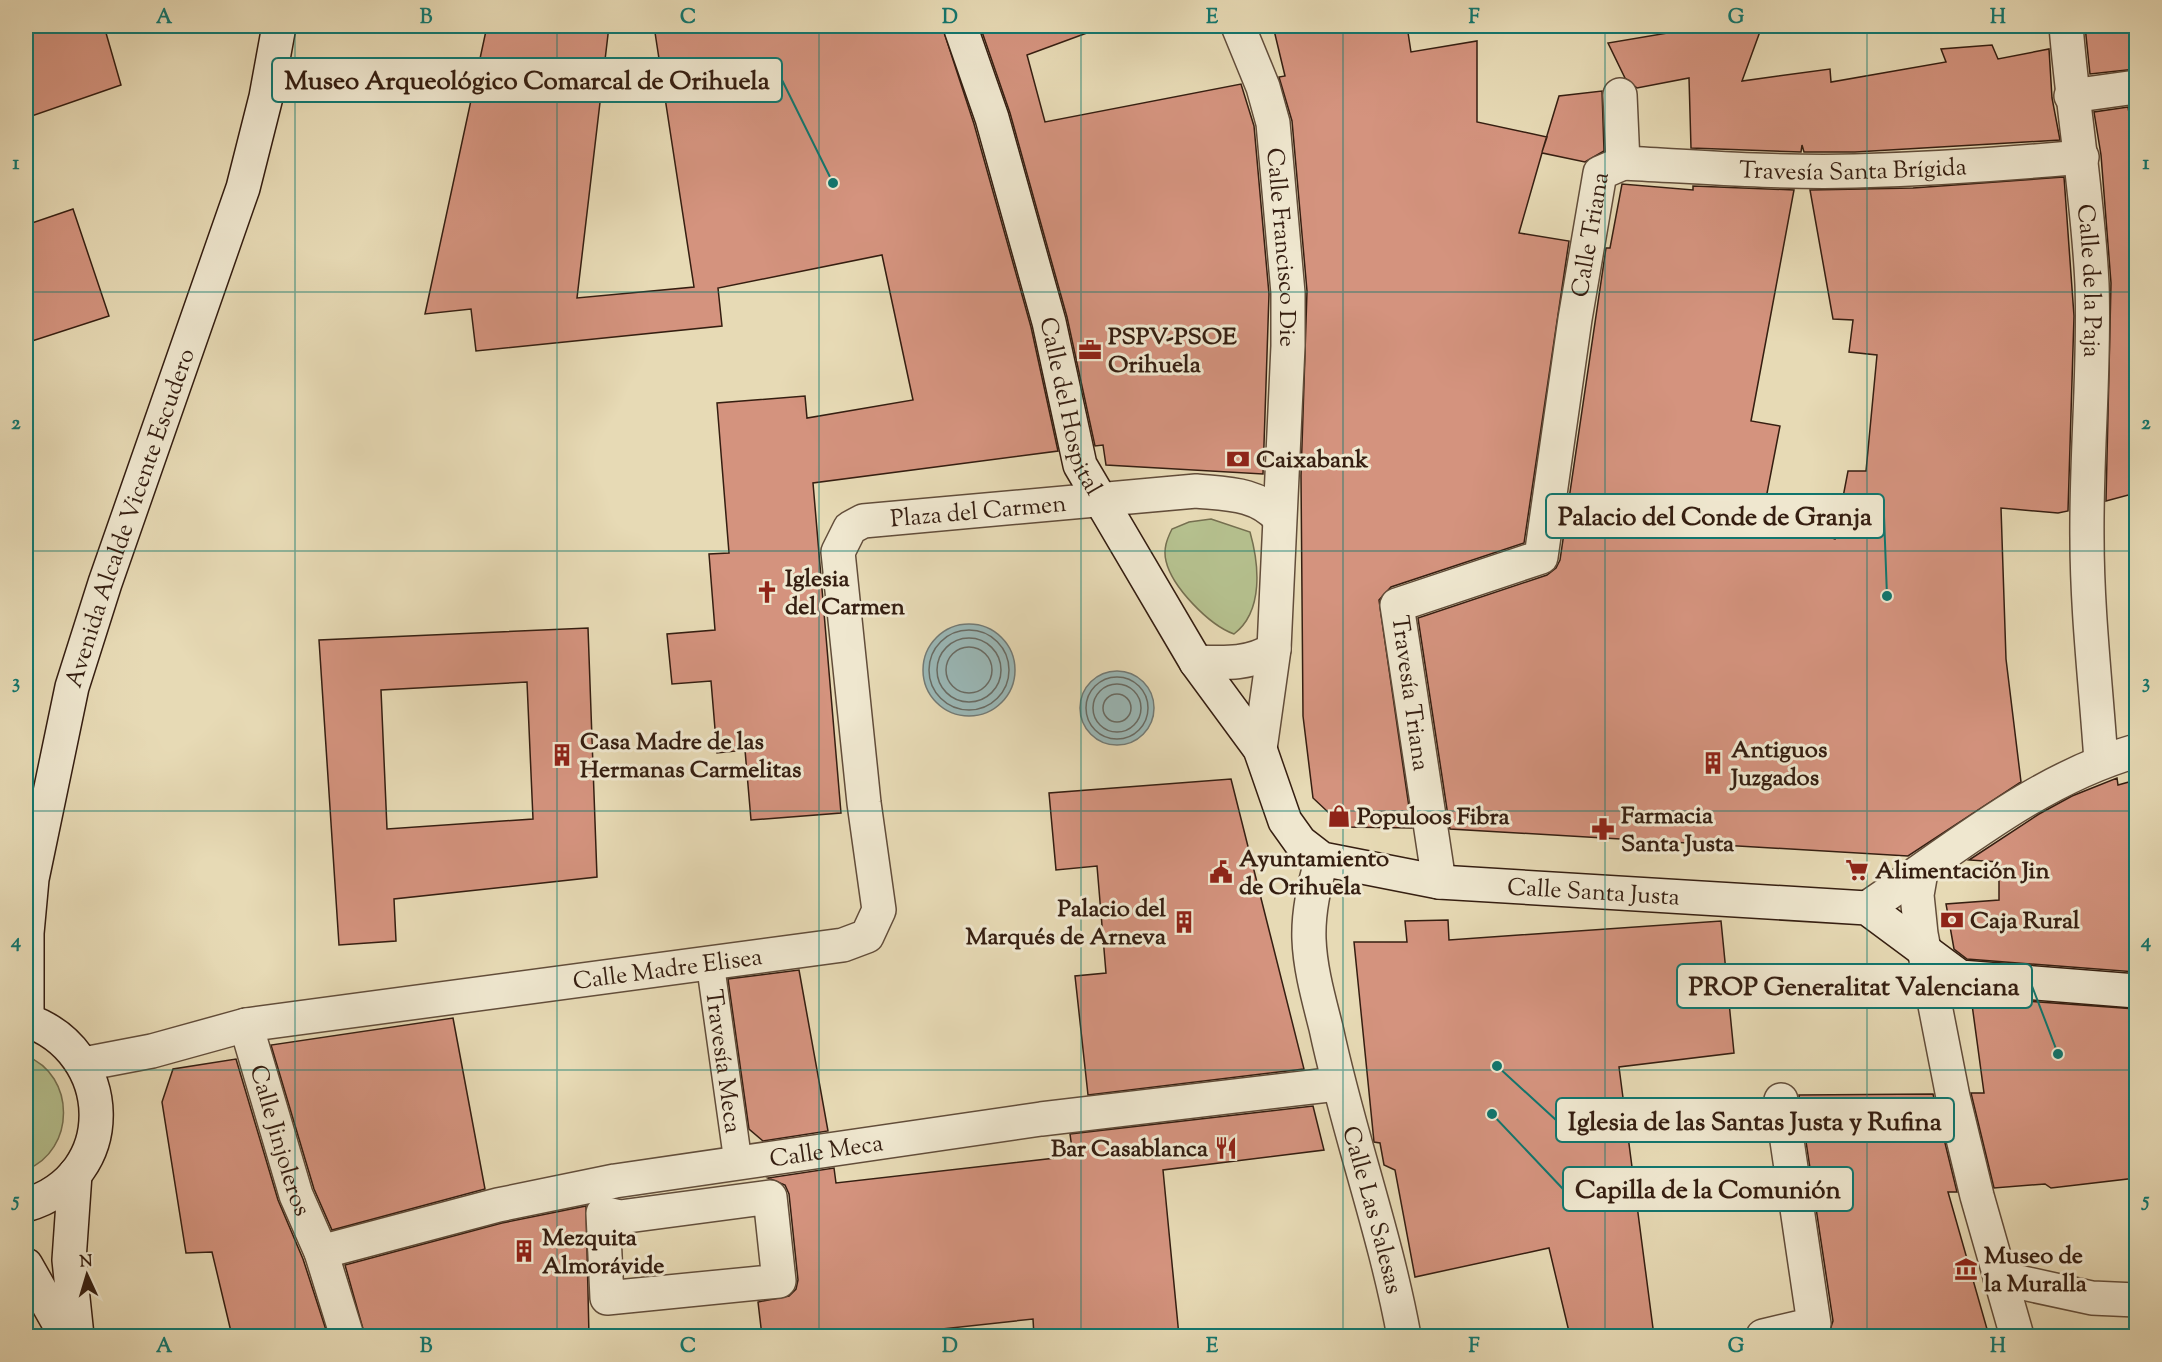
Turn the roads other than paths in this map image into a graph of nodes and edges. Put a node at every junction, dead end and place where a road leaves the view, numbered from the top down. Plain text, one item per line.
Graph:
1 (279, 26) edge
2 (960, 26) edge
3 (1238, 26) edge
4 (2066, 26) edge
5 (2136, 87) edge
6 (1620, 95) dead end
7 (2072, 96) junction
8 (2082, 157) junction
9 (1623, 163) junction
10 (1575, 319) joint
11 (1117, 505) junction
12 (1278, 518) junction
13 (838, 552) joint
14 (1274, 649) junction
15 (1196, 662) junction
16 (1260, 749) junction
17 (2136, 752) edge
18 (2101, 761) junction
19 (1322, 859) junction
20 (1921, 872) junction
21 (1439, 882) junction
22 (1867, 908) junction
23 (1926, 952) junction
24 (710, 962) junction
25 (2136, 991) edge
26 (26, 1020) edge
27 (246, 1025) junction
28 (84, 1064) junction
29 (1337, 1084) junction
30 (1781, 1100) dead end
31 (738, 1162) junction
32 (75, 1174) junction
33 (26, 1204) edge
34 (603, 1213) joint
35 (321, 1252) junction
36 (26, 1266) edge
37 (2000, 1278) junction
38 (2136, 1300) edge
39 (66, 1336) edge
40 (77, 1336) edge
41 (346, 1336) edge
42 (1404, 1336) edge
43 (1763, 1336) edge
44 (2017, 1336) edge

1 - 26 street, Avenida Alcalde Vicente Escudero
2 - 11 street, Calle del Hospital
3 - 12 street, Calle Francisco Die
4 - 7 street, Calle de la Paja
5 - 7 street
6 - 9 street, Calle Triana
7 - 8 street, Calle de la Paja
8 - 9 street, Travesía Santa Brígida
8 - 18 street, Calle de la Paja
9 - 10 street, Calle Triana
10 - 21 street, Travesía Triana
11 - 12 street, Plaza del Carmen
11 - 13 street, Plaza del Carmen
11 - 15 street, Calle del Hospital
12 - 14 street, Calle Francisco Die
13 - 24 street, Calle Madre Elisea
14 - 15 street
14 - 16 street, Calle Francisco Die
15 - 16 street, Calle del Hospital
16 - 19 street
17 - 18 street
18 - 20 street
19 - 21 street, Calle Santa Justa
19 - 29 street, Calle Las Salesas
20 - 22 street
20 - 23 street
21 - 22 street, Calle Santa Justa
22 - 23 street
23 - 25 street
23 - 37 street
24 - 27 street, Calle Madre Elisea
24 - 31 lane, Travesía Meca
26 - 28 street
27 - 28 street, Calle Madre Elisea
27 - 35 street, Calle Jinjoleros
28 - 32 street
29 - 31 street, Calle Meca
29 - 42 street, Calle Las Salesas
30 - 43 street
31 - 35 street, Calle Meca
32 - 33 street
32 - 40 street
34 - 34 street
35 - 41 street, Calle Jinjoleros
36 - 39 street
37 - 38 street
37 - 44 street

